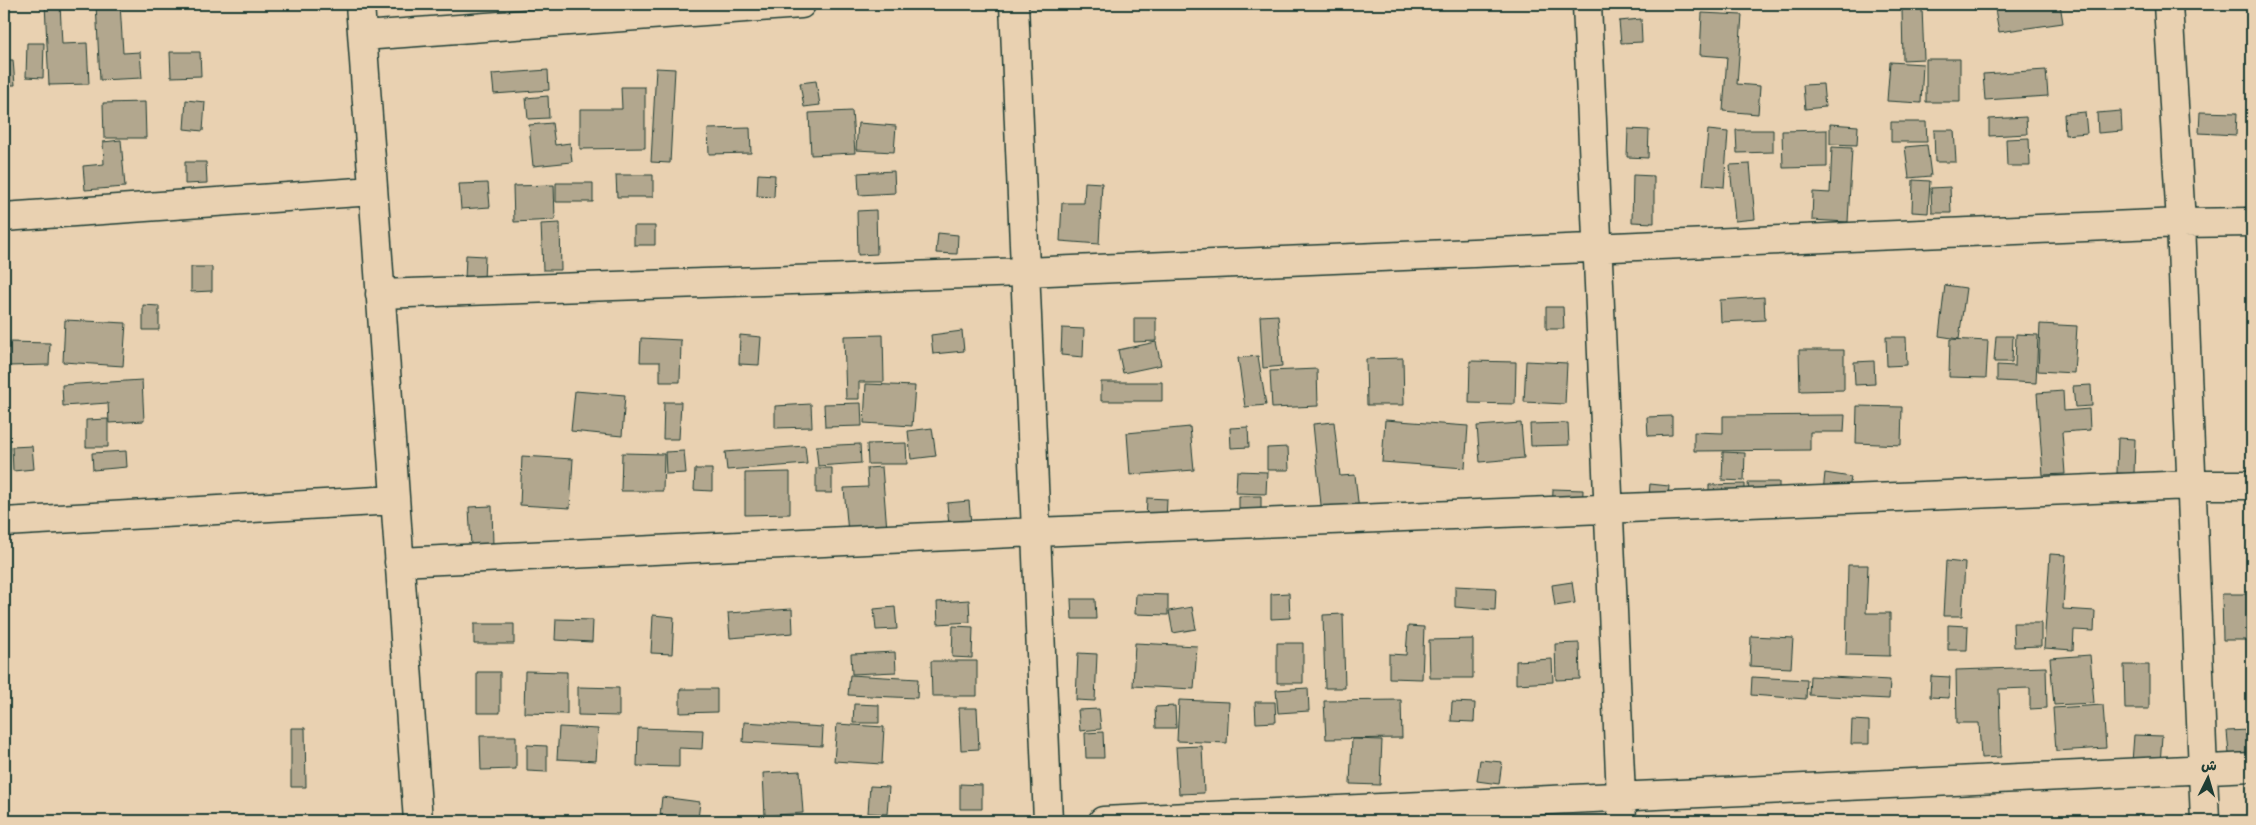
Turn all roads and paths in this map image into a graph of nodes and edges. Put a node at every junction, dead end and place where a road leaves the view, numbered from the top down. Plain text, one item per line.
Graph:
1 (360, 4) edge
2 (801, 4) edge
3 (1014, 4) edge
4 (1586, 4) edge
5 (2168, 4) edge
6 (362, 36) junction
7 (373, 191) junction
8 (4, 217) edge
9 (2252, 222) edge
10 (2181, 223) junction
11 (1597, 248) junction
12 (1025, 272) junction
13 (380, 294) junction
14 (2191, 485) junction
15 (2252, 485) edge
16 (395, 500) junction
17 (1608, 509) junction
18 (4, 522) edge
19 (1036, 532) junction
20 (399, 562) junction
21 (2252, 767) edge
22 (2203, 769) junction
23 (1621, 809) edge
24 (418, 821) edge
25 (1048, 821) edge
26 (1103, 821) edge
27 (2205, 821) edge

1 - 6 street
2 - 6 street
3 - 12 street
4 - 11 street
5 - 10 street
6 - 7 street
7 - 8 street
7 - 13 street
9 - 10 street
10 - 11 street
10 - 14 street
11 - 12 street
11 - 17 street
12 - 13 street
12 - 19 street
13 - 16 street
14 - 15 street
14 - 17 street
14 - 22 street
16 - 18 street
16 - 20 street
17 - 19 street
17 - 23 street
19 - 20 street
19 - 25 street
20 - 24 street
21 - 22 street
22 - 23 street
22 - 27 street
23 - 26 street

